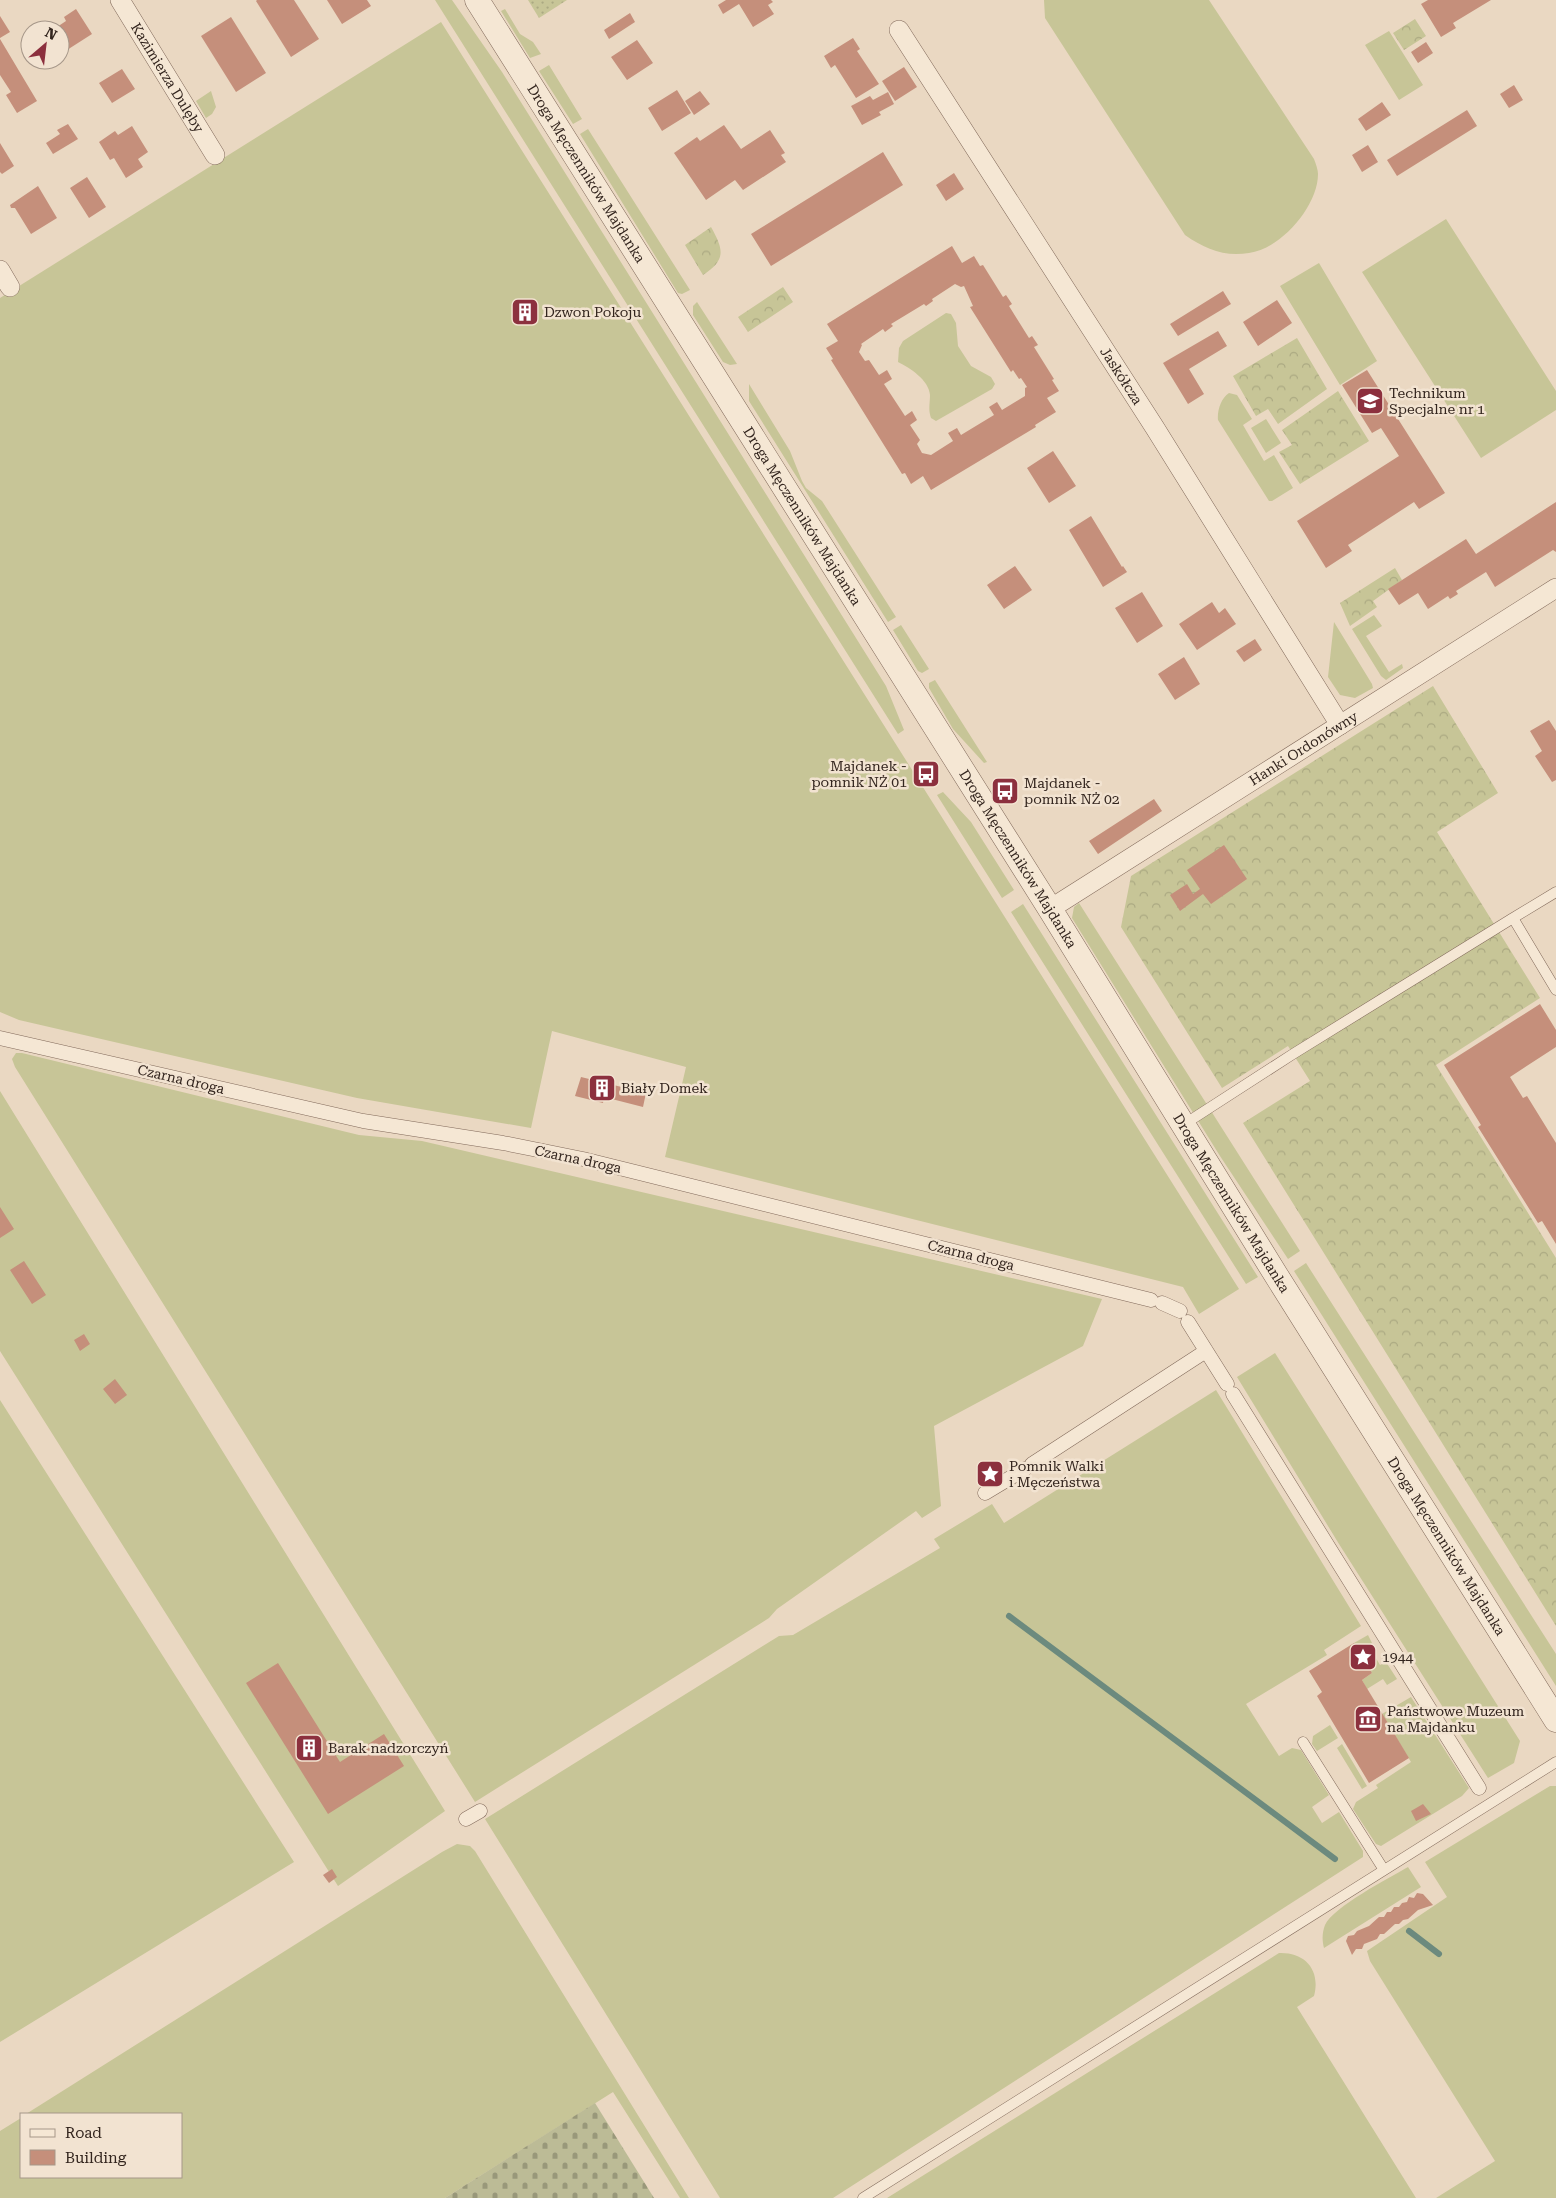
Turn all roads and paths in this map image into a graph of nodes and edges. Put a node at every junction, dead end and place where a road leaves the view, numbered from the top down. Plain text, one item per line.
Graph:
1 (120, 0) edge
2 (482, 4) edge
3 (899, 30) dead end
4 (215, 155) dead end
5 (0, 270) edge
6 (10, 286) dead end
7 (1556, 588) edge
8 (1340, 725) junction
9 (1556, 892) edge
10 (1050, 910) junction
11 (1513, 918) junction
12 (1556, 990) edge
13 (0, 1038) edge
14 (1183, 1124) junction
15 (1206, 1351) junction
16 (985, 1493) dead end
17 (1556, 1720) edge
18 (1303, 1742) dead end
19 (1556, 1762) edge
20 (1479, 1788) dead end
21 (480, 1811) dead end
22 (466, 1819) dead end
23 (1384, 1870) junction
24 (863, 2198) edge

1 - 4 street, Kazimierza Dulęby
2 - 10 street, Droga Męczenników Majdanka
3 - 8 street, Jaskółcza
5 - 6 street
7 - 8 street, Hanki Ordonówny
8 - 10 street, Hanki Ordonówny
9 - 11 lane
10 - 14 street, Droga Męczenników Majdanka
11 - 12 lane
11 - 14 lane
13 - 15 street, Czarna droga
14 - 17 street, Droga Męczenników Majdanka
15 - 16 street
15 - 20 street
18 - 23 lane
19 - 23 lane
21 - 22 street
23 - 24 lane

